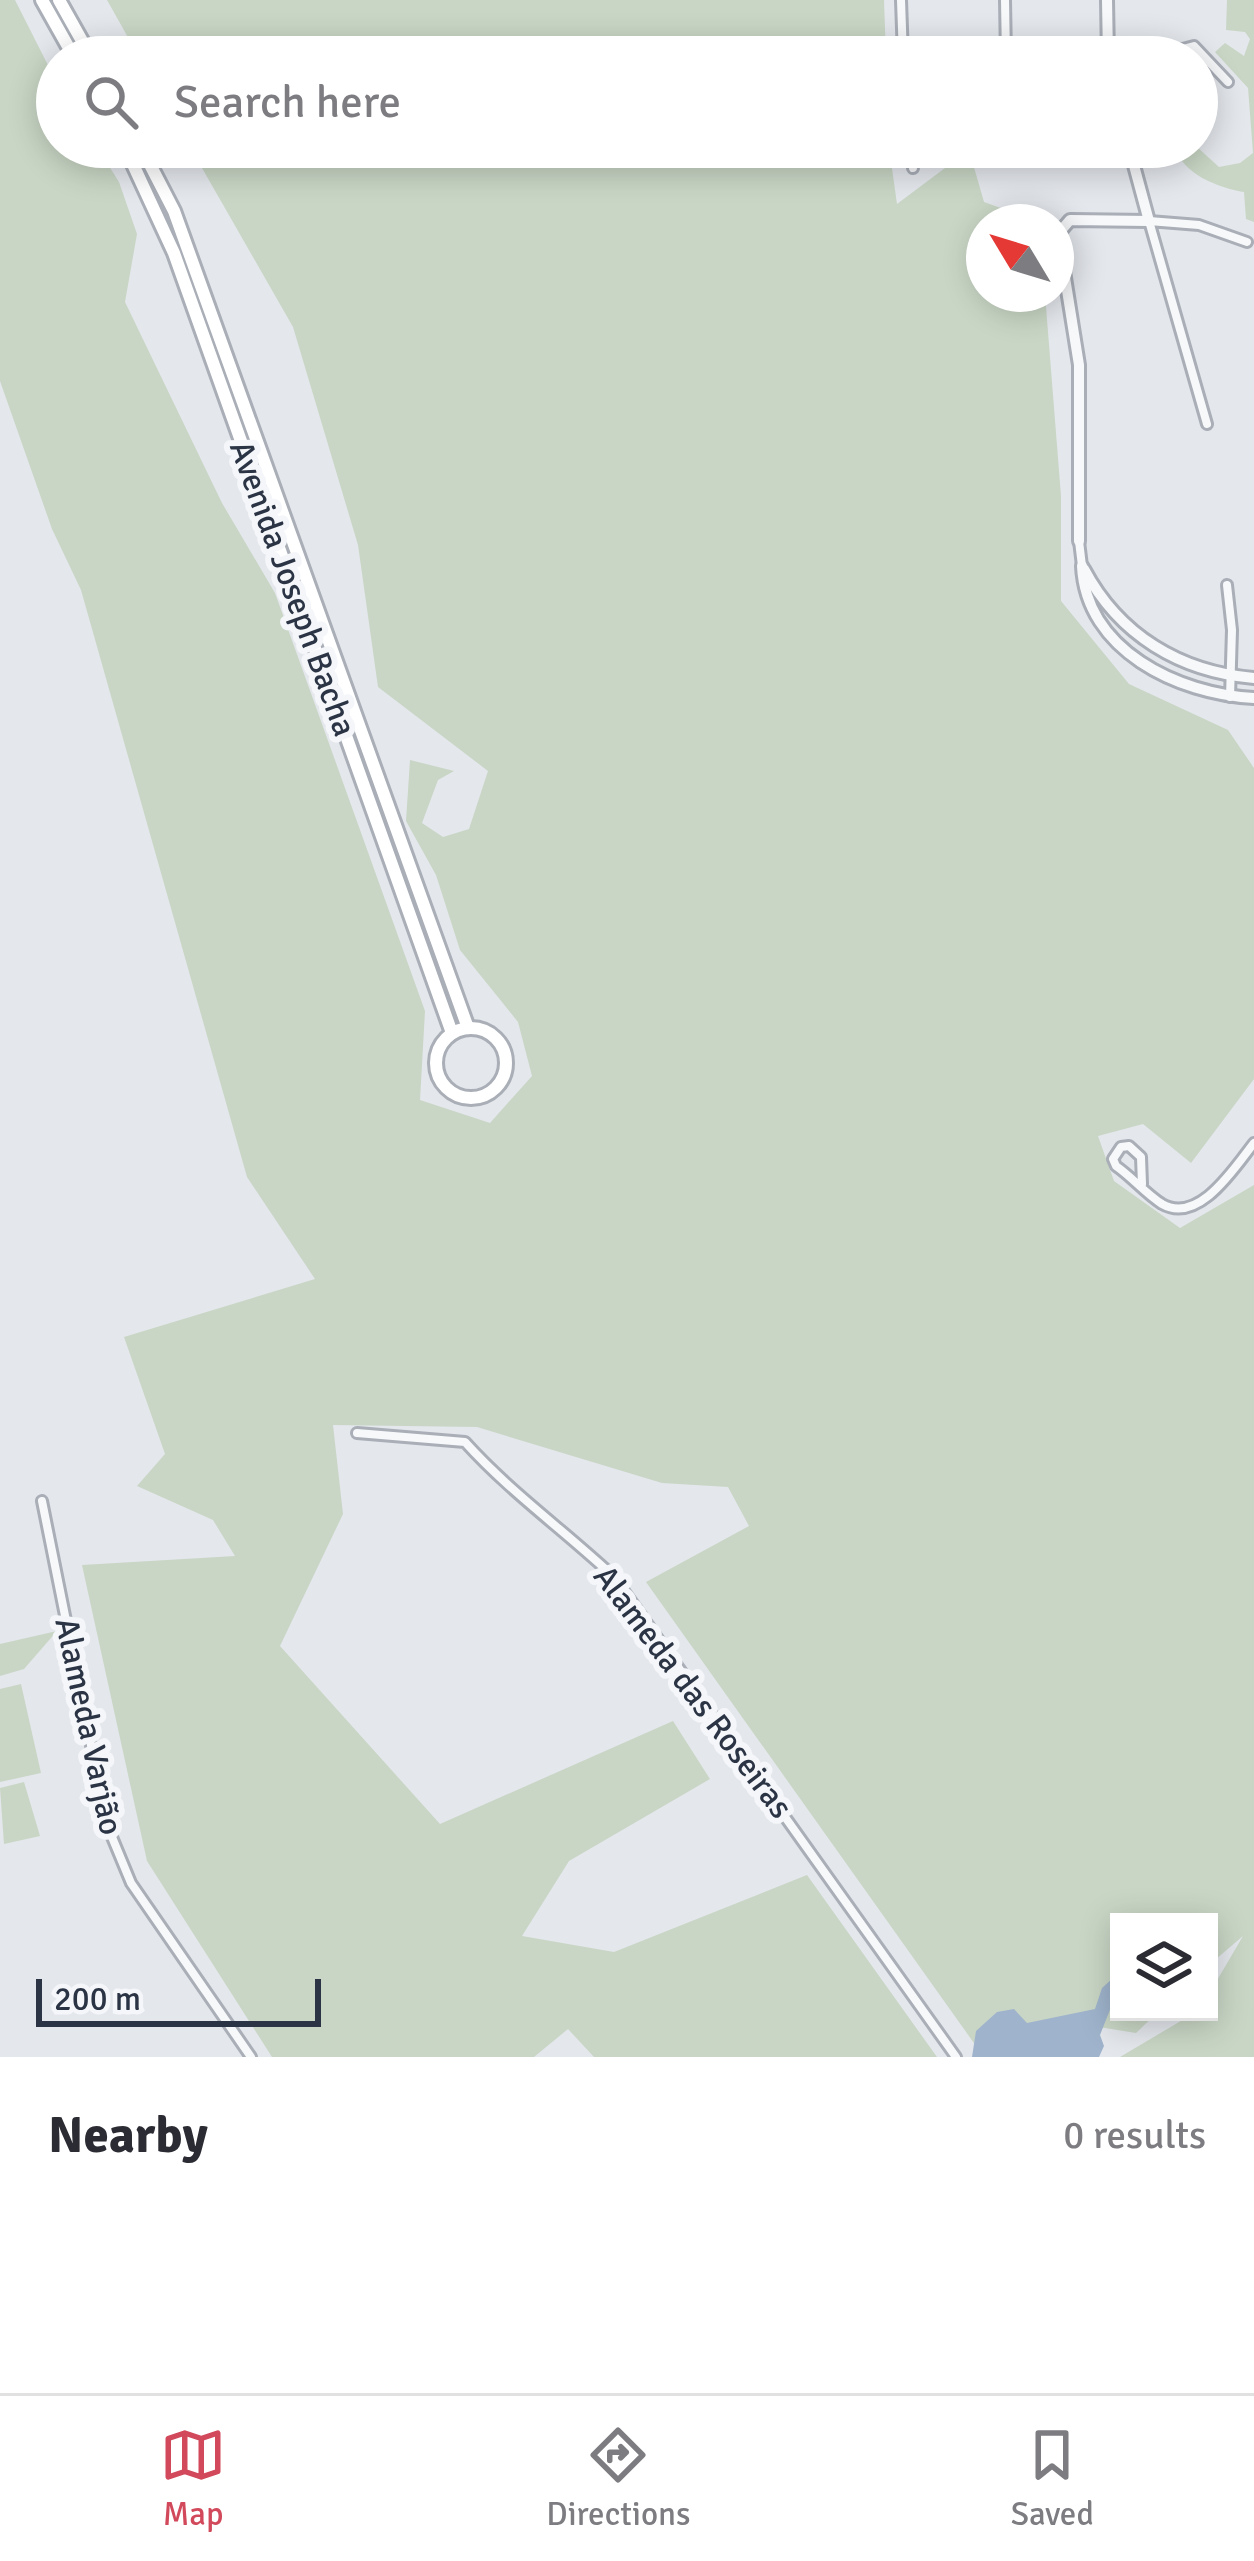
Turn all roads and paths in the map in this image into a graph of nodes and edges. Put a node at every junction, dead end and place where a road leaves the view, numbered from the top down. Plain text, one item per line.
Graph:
1 (42, 0) edge
2 (59, 0) edge
3 (901, 0) edge
4 (1005, 0) edge
5 (1107, 0) edge
6 (62, 36) edge
7 (79, 36) edge
8 (902, 36) edge
9 (1006, 36) edge
10 (1108, 36) edge
11 (1218, 72) edge
12 (1228, 82) dead end
13 (135, 168) edge
14 (151, 168) edge
15 (1135, 168) edge
16 (1149, 221) junction
17 (1246, 242) dead end
18 (1207, 424) dead end
19 (1079, 541) joint
20 (1082, 566) junction
21 (1227, 586) dead end
22 (1229, 676) junction
23 (1254, 678) edge
24 (1230, 697) junction
25 (1254, 698) edge
26 (468, 1028) junction
27 (452, 1033) junction
28 (1254, 1143) edge
29 (1142, 1184) junction
30 (357, 1433) dead end
31 (43, 1501) dead end
32 (251, 2057) edge
33 (956, 2057) edge

1 - 6 main road
2 - 7 main road
3 - 8 street
4 - 9 street
5 - 10 street
11 - 12 street
13 - 27 main road, Avenida Joseph Bacha
14 - 26 main road, Avenida Joseph Bacha
15 - 16 street
16 - 17 street
16 - 18 street
16 - 19 street
19 - 20 street
20 - 22 street
20 - 24 street
21 - 22 street
22 - 23 street
22 - 24 street
24 - 25 street
26 - 27 main road
26 - 27 main road, Avenida Joseph Bacha
28 - 29 street
29 - 29 street
30 - 33 street, Alameda das Roseiras
31 - 32 street, Alameda Varjão

